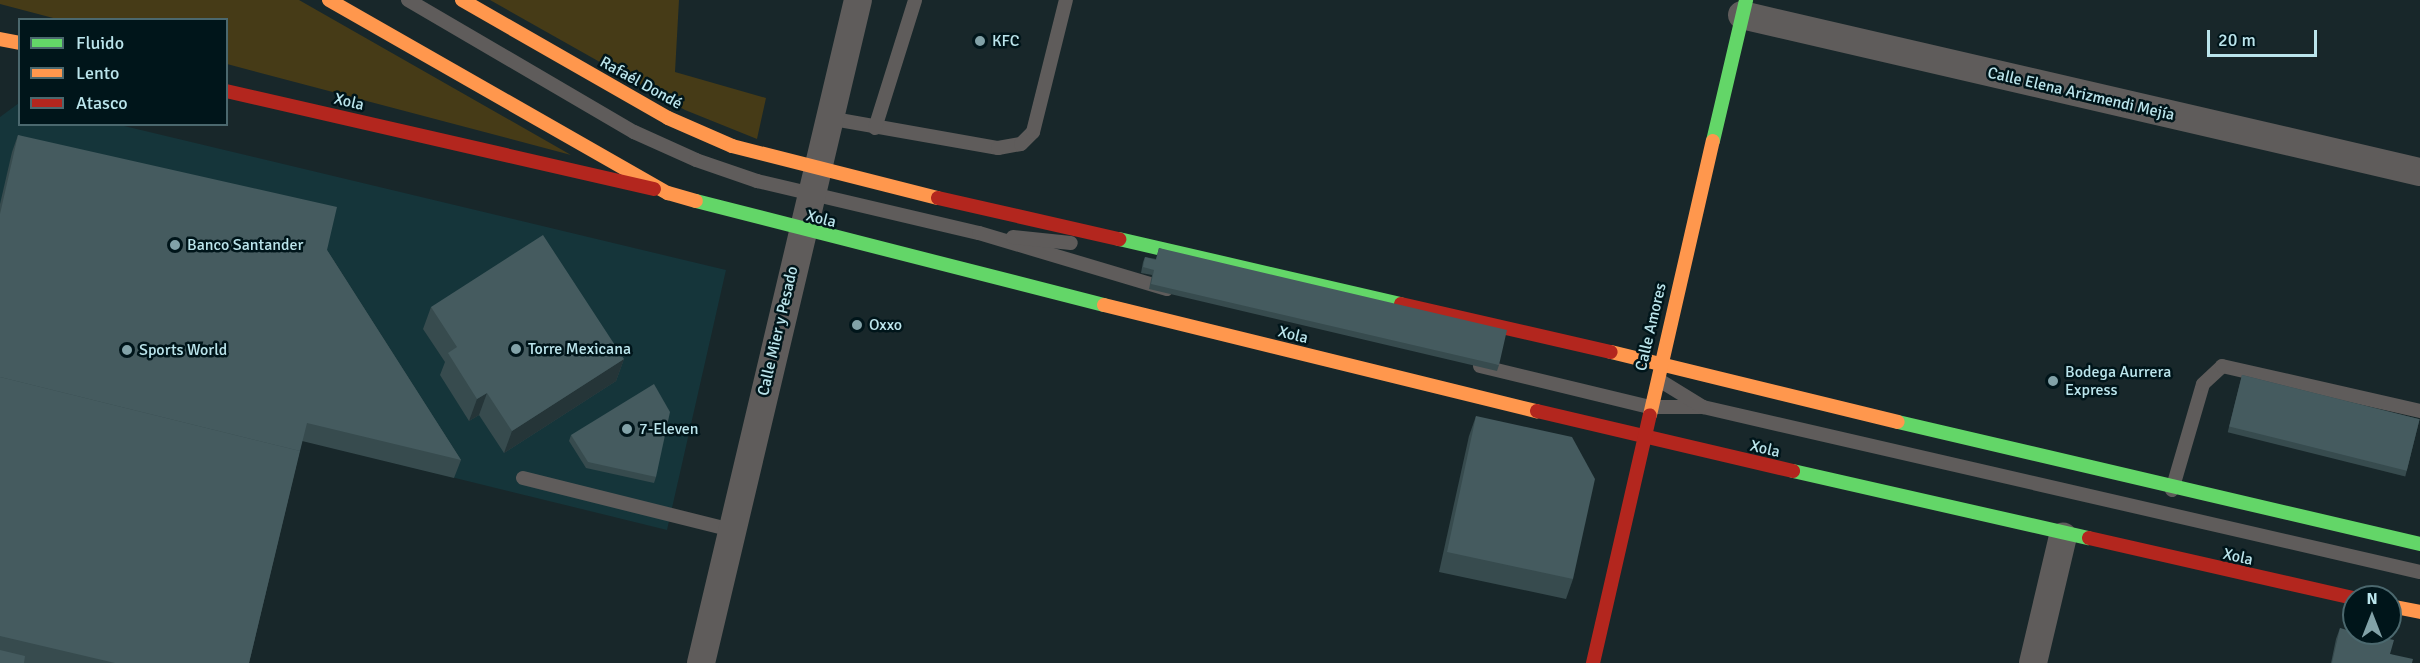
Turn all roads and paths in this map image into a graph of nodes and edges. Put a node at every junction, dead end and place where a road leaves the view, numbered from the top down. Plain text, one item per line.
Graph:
1 (329, 0) edge
2 (408, 0) edge
3 (462, 0) edge
4 (858, 0) edge
5 (915, 0) edge
6 (1066, 0) edge
7 (1744, 7) edge
8 (0, 39) edge
9 (18, 43) edge
10 (228, 91) edge
11 (828, 118) junction
12 (875, 128) junction
13 (2420, 172) edge
14 (812, 182) junction
15 (668, 193) junction
16 (802, 231) junction
17 (979, 233) junction
18 (1179, 292) edge
19 (1465, 363) edge
20 (1660, 363) junction
21 (1656, 378) junction
22 (1649, 407) junction
23 (1703, 407) junction
24 (2420, 411) edge
25 (1642, 437) junction
26 (523, 478) dead end
27 (2172, 490) junction
28 (732, 530) junction
29 (2063, 536) junction
30 (2420, 544) edge
31 (2420, 572) edge
32 (2342, 595) edge
33 (2402, 608) edge
34 (2420, 612) edge
35 (701, 663) edge
36 (1593, 663) edge
37 (2032, 663) edge

1 - 15 main road
2 - 14 lane
3 - 14 main road, Rafaél Dondé
4 - 11 street, Calle Mier y Pesado
5 - 12 lane
6 - 12 lane
7 - 13 street, Calle Elena Arizmendi Mejía
7 - 20 main road, Calle Amores
8 - 9 main road
10 - 15 main road, Xola
11 - 12 lane
11 - 14 street, Calle Mier y Pesado
14 - 16 street, Calle Mier y Pesado
14 - 17 lane
14 - 20 main road
15 - 16 main road, Xola
16 - 25 main road, Xola
16 - 28 street, Calle Mier y Pesado
17 - 18 lane
17 - 21 lane
19 - 22 lane
20 - 21 main road, Calle Amores
20 - 27 main road
21 - 22 main road, Calle Amores
21 - 23 lane
22 - 23 lane
22 - 25 main road, Calle Amores
23 - 31 lane
24 - 27 lane
25 - 29 main road, Xola
25 - 36 main road, Calle Amores
26 - 28 lane
27 - 30 main road
28 - 35 street, Calle Mier y Pesado
29 - 32 main road, Xola
29 - 37 street
33 - 34 main road

